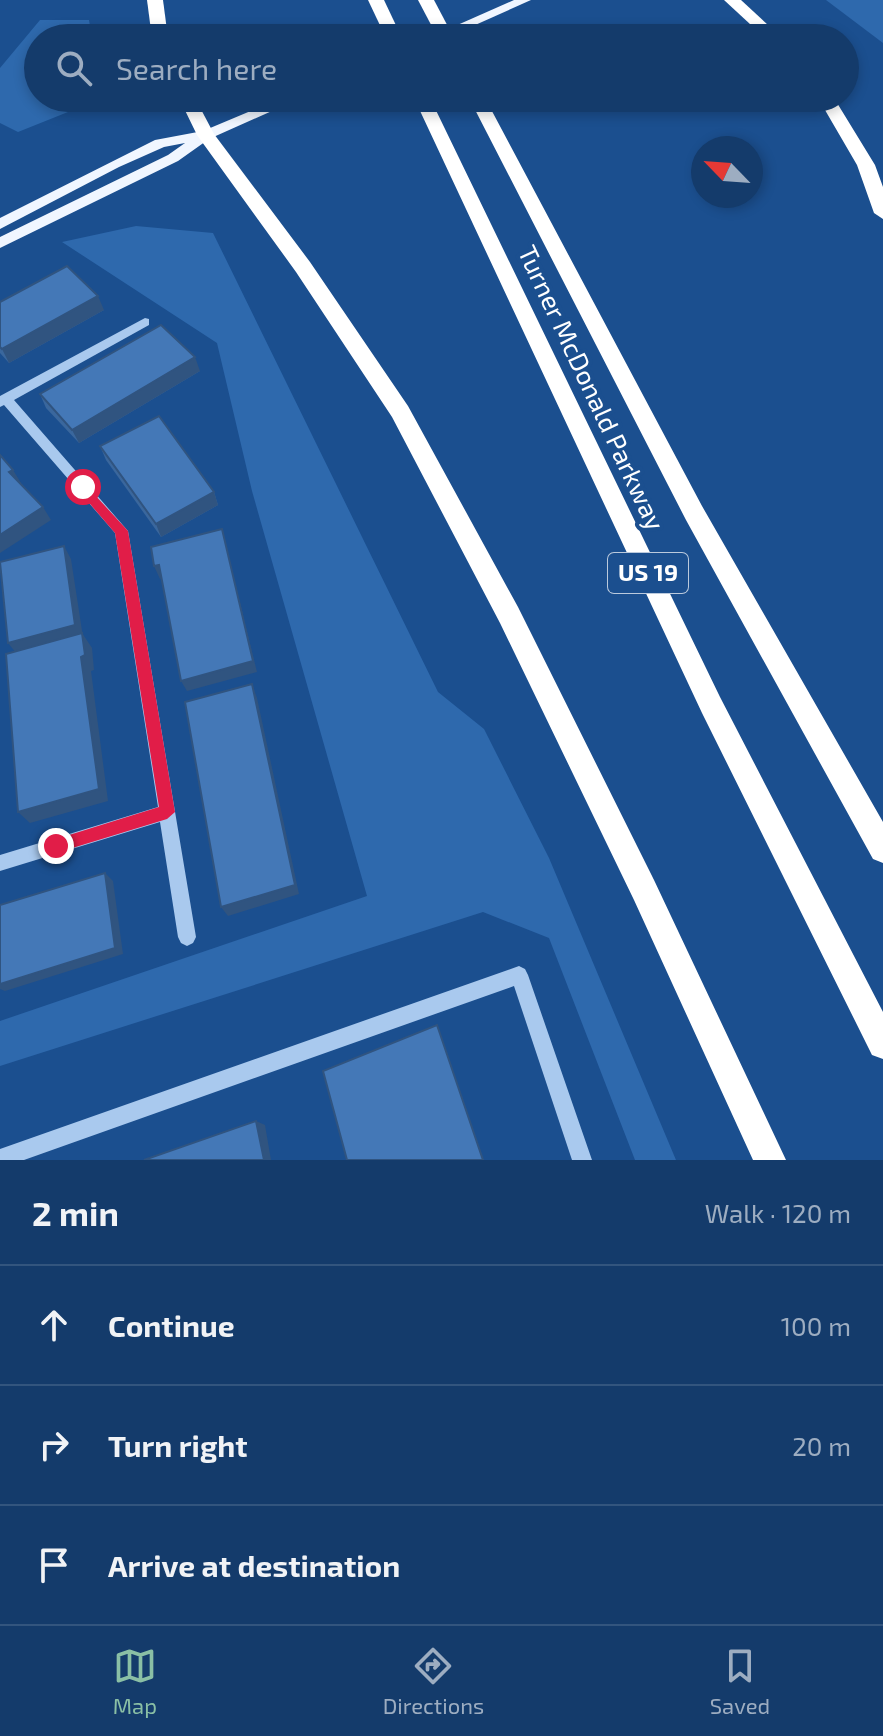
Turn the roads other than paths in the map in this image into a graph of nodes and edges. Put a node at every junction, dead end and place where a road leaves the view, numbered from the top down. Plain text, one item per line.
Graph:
1 (155, 0) edge
2 (376, 0) edge
3 (426, 0) edge
4 (525, 0) edge
5 (732, 0) edge
6 (158, 24) edge
7 (387, 24) edge
8 (439, 24) edge
9 (468, 24) edge
10 (759, 24) edge
11 (194, 112) edge
12 (261, 112) edge
13 (429, 112) edge
14 (484, 112) edge
15 (834, 112) edge
16 (206, 135) junction
17 (883, 213) edge
18 (0, 224) edge
19 (0, 243) edge
20 (145, 322) dead end
21 (3, 400) edge
22 (167, 812) junction
23 (883, 849) edge
24 (0, 863) edge
25 (187, 937) dead end
26 (883, 1044) edge
27 (0, 1159) edge
28 (582, 1160) edge
29 (770, 1160) edge

1 - 6 highway
2 - 7 highway
3 - 8 highway
4 - 9 main road
5 - 10 highway
11 - 16 highway
12 - 16 main road
13 - 26 highway, Turner McDonald Parkway / US 19
14 - 23 highway, Turner McDonald Parkway / US 19
15 - 17 highway
16 - 18 main road
16 - 19 main road
16 - 29 highway
20 - 21 street
21 - 22 street
22 - 24 street
22 - 25 street
27 - 28 street

